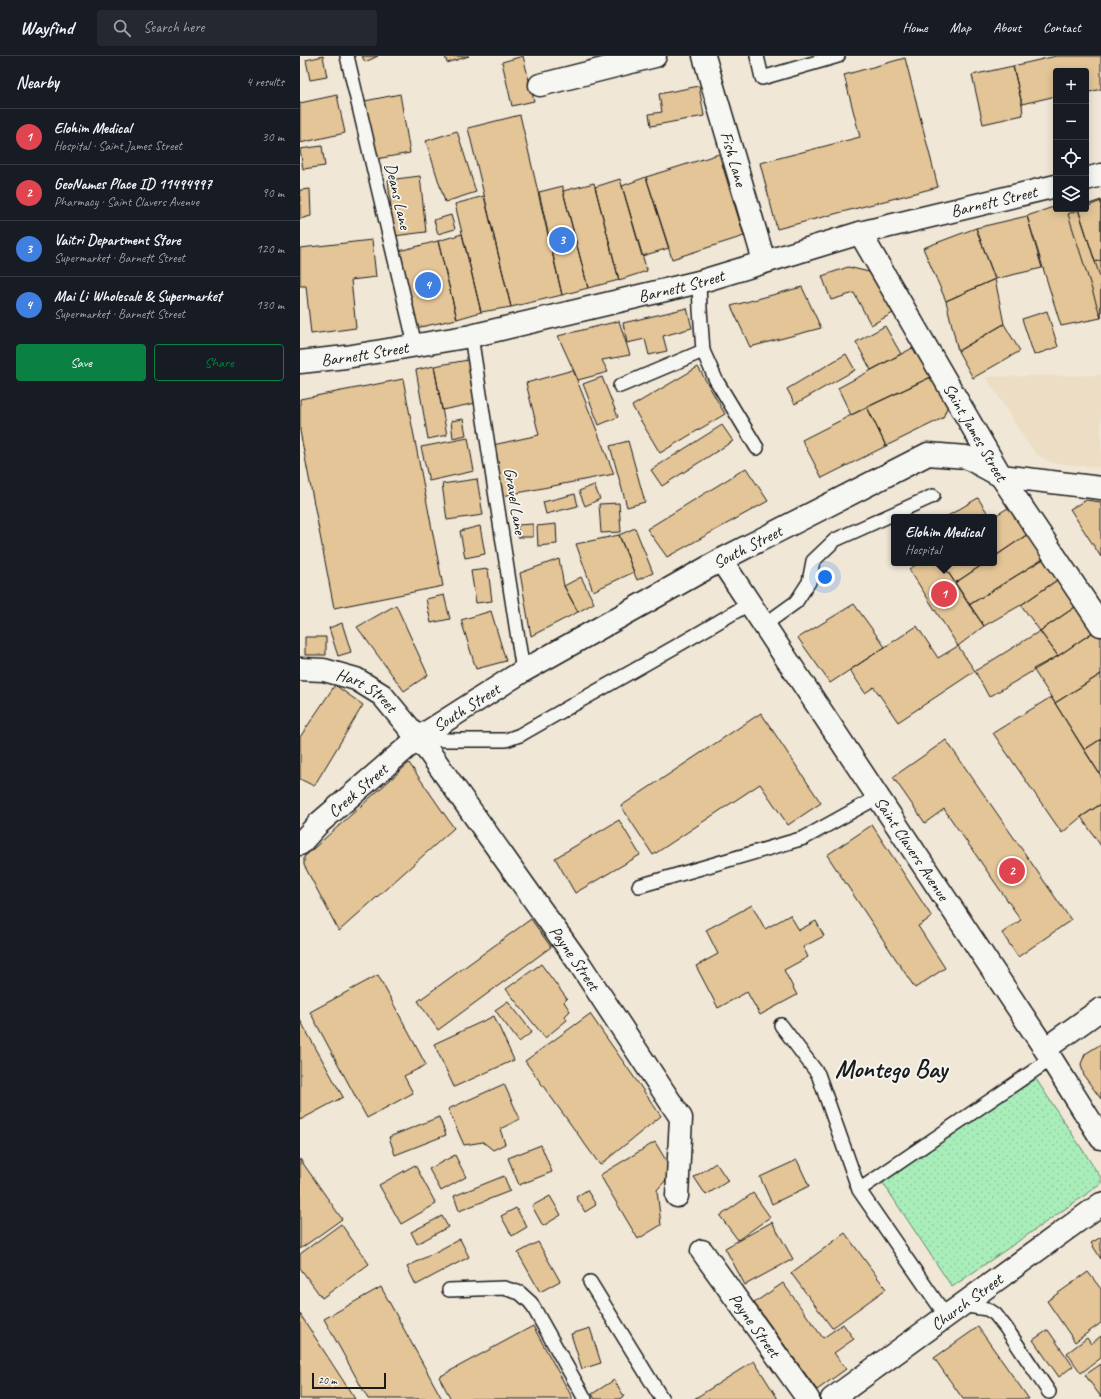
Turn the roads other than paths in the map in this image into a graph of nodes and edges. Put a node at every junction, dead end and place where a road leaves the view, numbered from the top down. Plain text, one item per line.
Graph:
1 (347, 56) edge
2 (655, 56) edge
3 (704, 56) edge
4 (757, 56) edge
5 (838, 56) edge
6 (540, 85) dead end
7 (1101, 175) edge
8 (1089, 178) edge
9 (1053, 187) edge
10 (860, 233) junction
11 (764, 261) junction
12 (699, 282) junction
13 (471, 336) junction
14 (415, 345) junction
15 (703, 351) junction
16 (300, 362) edge
17 (620, 386) dead end
18 (757, 448) dead end
19 (1001, 476) junction
20 (1101, 488) edge
21 (933, 496) dead end
22 (893, 514) edge
23 (891, 515) edge
24 (721, 560) junction
25 (750, 603) junction
26 (1101, 625) edge
27 (764, 626) junction
28 (300, 669) edge
29 (523, 671) junction
30 (418, 738) junction
31 (878, 797) junction
32 (300, 844) edge
33 (639, 886) dead end
34 (1101, 1009) edge
35 (781, 1026) dead end
36 (1048, 1054) junction
37 (1101, 1138) edge
38 (859, 1190) junction
39 (677, 1196) dead end
40 (1101, 1204) edge
41 (702, 1251) dead end
42 (590, 1282) dead end
43 (449, 1290) dead end
44 (953, 1311) junction
45 (1049, 1392) dead end
46 (585, 1399) edge
47 (662, 1399) edge
48 (808, 1399) edge
49 (832, 1399) edge

1 - 14 lane, Deans Lane
2 - 6 street
3 - 11 street, Fish Lane
4 - 5 lane
7 - 8 street
9 - 10 street, Barnett Street
10 - 11 street, Barnett Street
10 - 19 street, Saint James Street
11 - 12 street, Barnett Street
12 - 13 street, Barnett Street
12 - 15 lane
13 - 14 street, Barnett Street
13 - 29 lane, Gravel Lane
14 - 16 street, Barnett Street
15 - 17 lane
15 - 18 lane
19 - 20 street, South Street
19 - 24 street, South Street
19 - 26 street, Saint James Street
21 - 22 lane
23 - 27 lane
24 - 25 street, Saint Clavers Avenue
24 - 29 street, South Street
25 - 27 street, Saint Clavers Avenue
25 - 30 lane
27 - 31 street, Saint Clavers Avenue
28 - 30 street, Hart Street
29 - 30 street, South Street
30 - 32 street, Creek Street
30 - 39 street, Payne Street
31 - 33 lane
31 - 36 street, Saint Clavers Avenue
34 - 36 street
35 - 38 lane
36 - 37 street, Saint Clavers Avenue
36 - 38 lane
38 - 44 lane
40 - 44 street, Church Street
41 - 48 street, Payne Street
42 - 47 lane
43 - 46 lane
44 - 45 lane
44 - 49 street, Church Street

